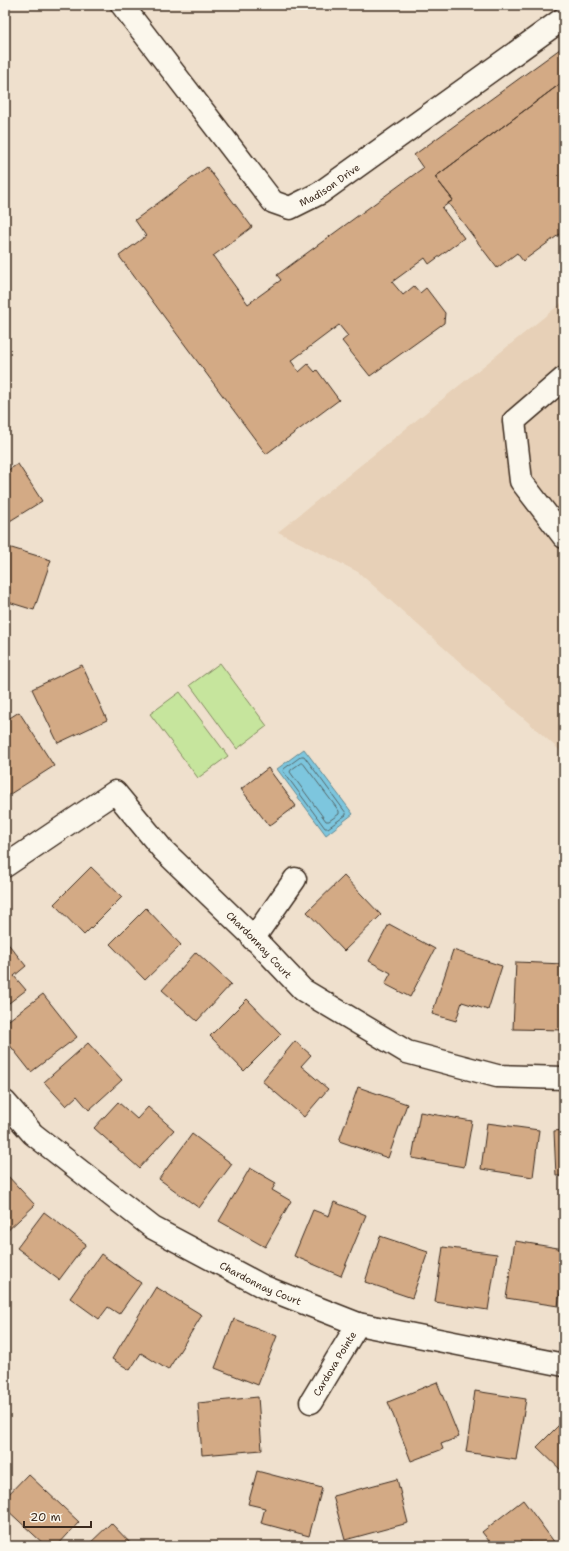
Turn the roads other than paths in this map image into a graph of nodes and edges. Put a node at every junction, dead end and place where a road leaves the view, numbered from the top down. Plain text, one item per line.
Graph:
1 (122, 5) edge
2 (564, 18) edge
3 (564, 378) edge
4 (564, 537) edge
5 (5, 866) edge
6 (295, 879) dead end
7 (253, 938) junction
8 (564, 1078) edge
9 (5, 1102) edge
10 (358, 1324) junction
11 (564, 1365) edge
12 (311, 1402) dead end

1 - 2 street, Madison Drive
3 - 4 street
5 - 7 street, Chardonnay Court
6 - 7 street
7 - 8 street, Chardonnay Court
9 - 10 street, Chardonnay Court
10 - 11 street, Chardonnay Court
10 - 12 street, Cardova Pointe

